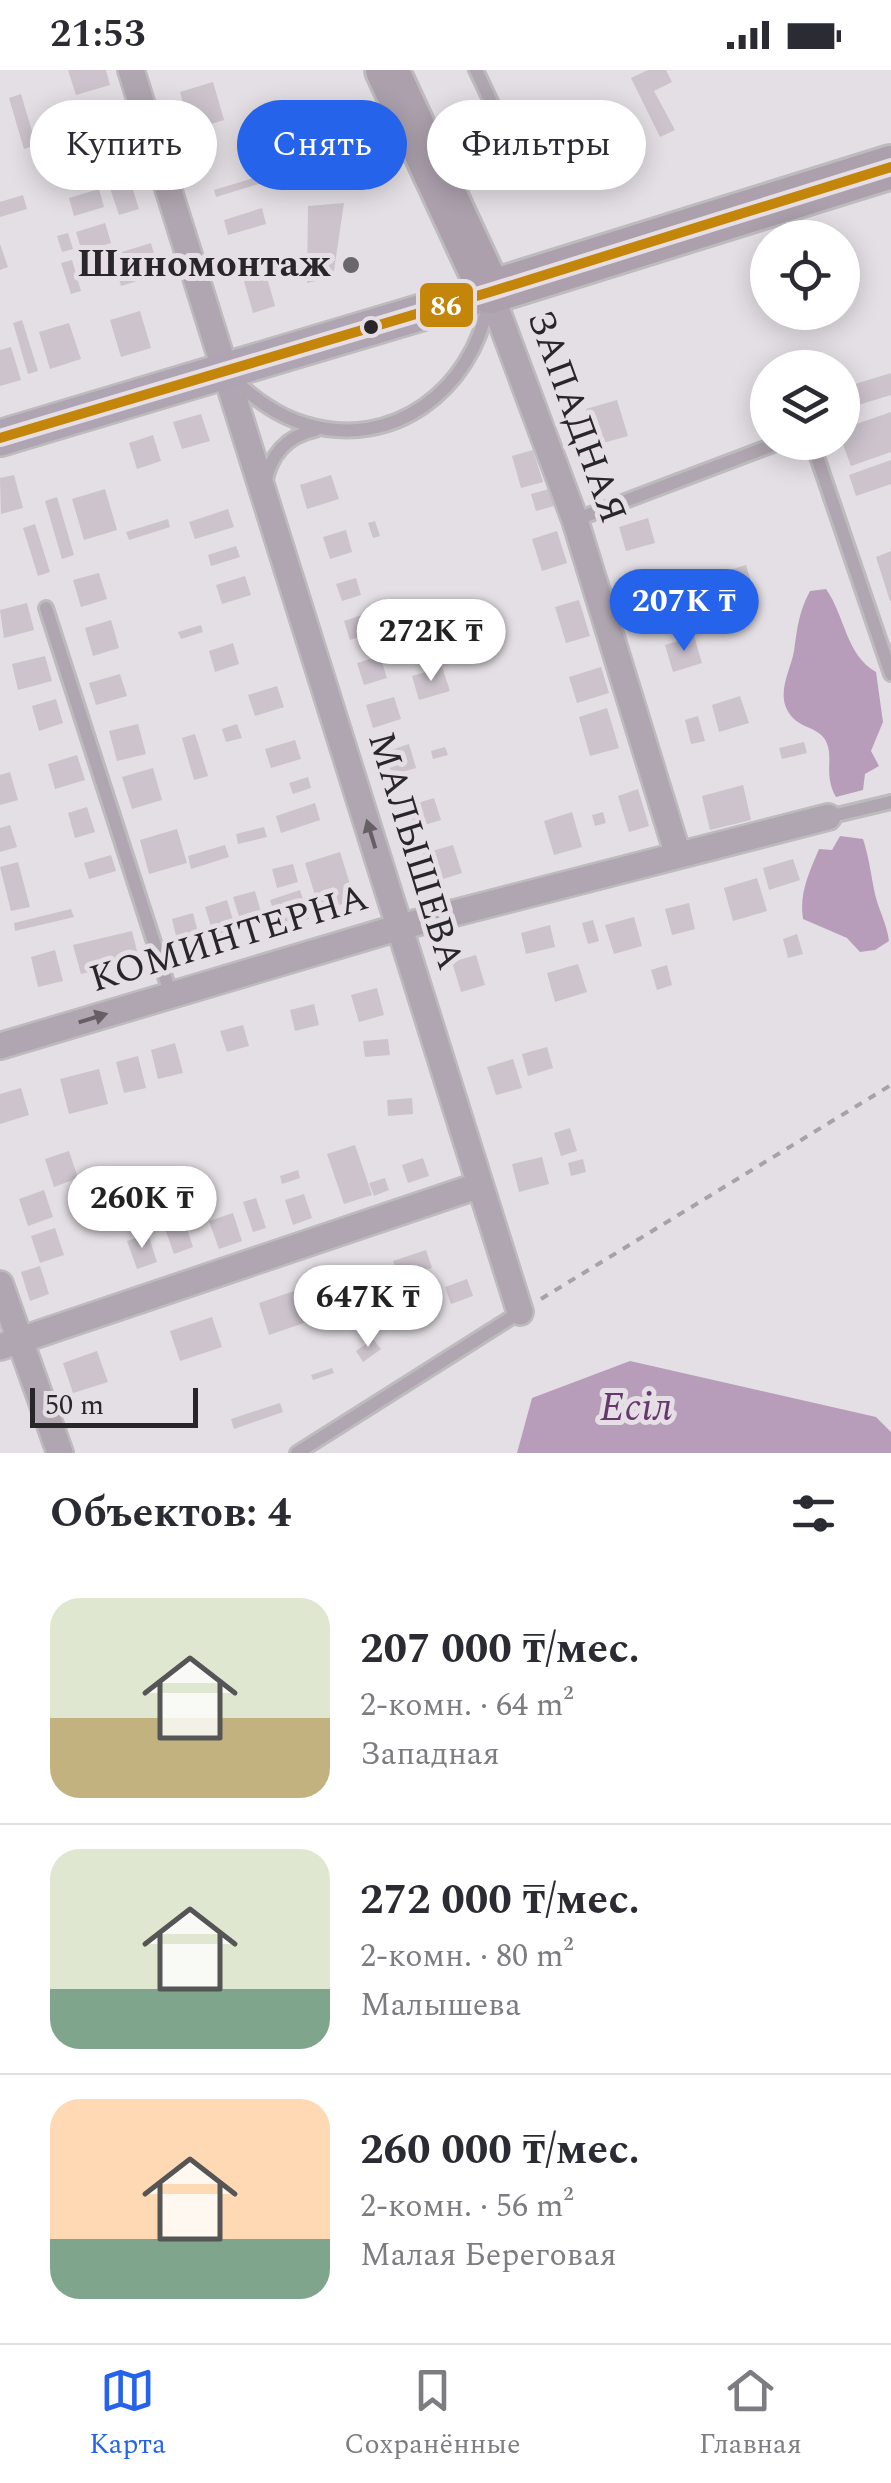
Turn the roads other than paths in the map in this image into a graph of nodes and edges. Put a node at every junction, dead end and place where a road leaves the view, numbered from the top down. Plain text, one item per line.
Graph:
1 (131, 70) edge
2 (387, 70) edge
3 (476, 70) edge
4 (490, 100) edge
5 (891, 167) edge
6 (490, 292) junction
7 (224, 370) junction
8 (322, 428) junction
9 (0, 438) edge
10 (750, 454) edge
11 (818, 460) edge
12 (267, 502) junction
13 (575, 520) junction
14 (46, 608) dead end
15 (891, 674) edge
16 (891, 802) edge
17 (828, 817) joint
18 (678, 855) junction
19 (400, 927) junction
20 (172, 995) junction
21 (0, 1046) edge
22 (480, 1184) junction
23 (0, 1284) edge
24 (520, 1312) joint
25 (10, 1344) edge
26 (60, 1453) edge
27 (297, 1453) edge

1 - 7 street, МАЛЫШЕВА
2 - 6 highway
3 - 4 lane
5 - 6 highway
6 - 7 main road
6 - 8 lane
6 - 13 street, ЗАПАДНАЯ
7 - 8 lane
7 - 9 main road
7 - 12 street, МАЛЫШЕВА
8 - 12 lane
10 - 13 lane
11 - 15 lane
19 -> 12 street, МАЛЫШЕВА
13 - 18 street, ЗАПАДНАЯ
14 - 20 lane
16 - 17 lane
17 - 18 street, КОМИНТЕРНА
18 - 19 street, КОМИНТЕРНА
19 - 20 street, КОМИНТЕРНА
19 - 22 street, МАЛЫШЕВА
21 -> 20 street, КОМИНТЕРНА
22 - 24 street, МАЛЫШЕВА
22 - 25 street
23 - 25 street
24 - 27 lane
25 - 26 street

